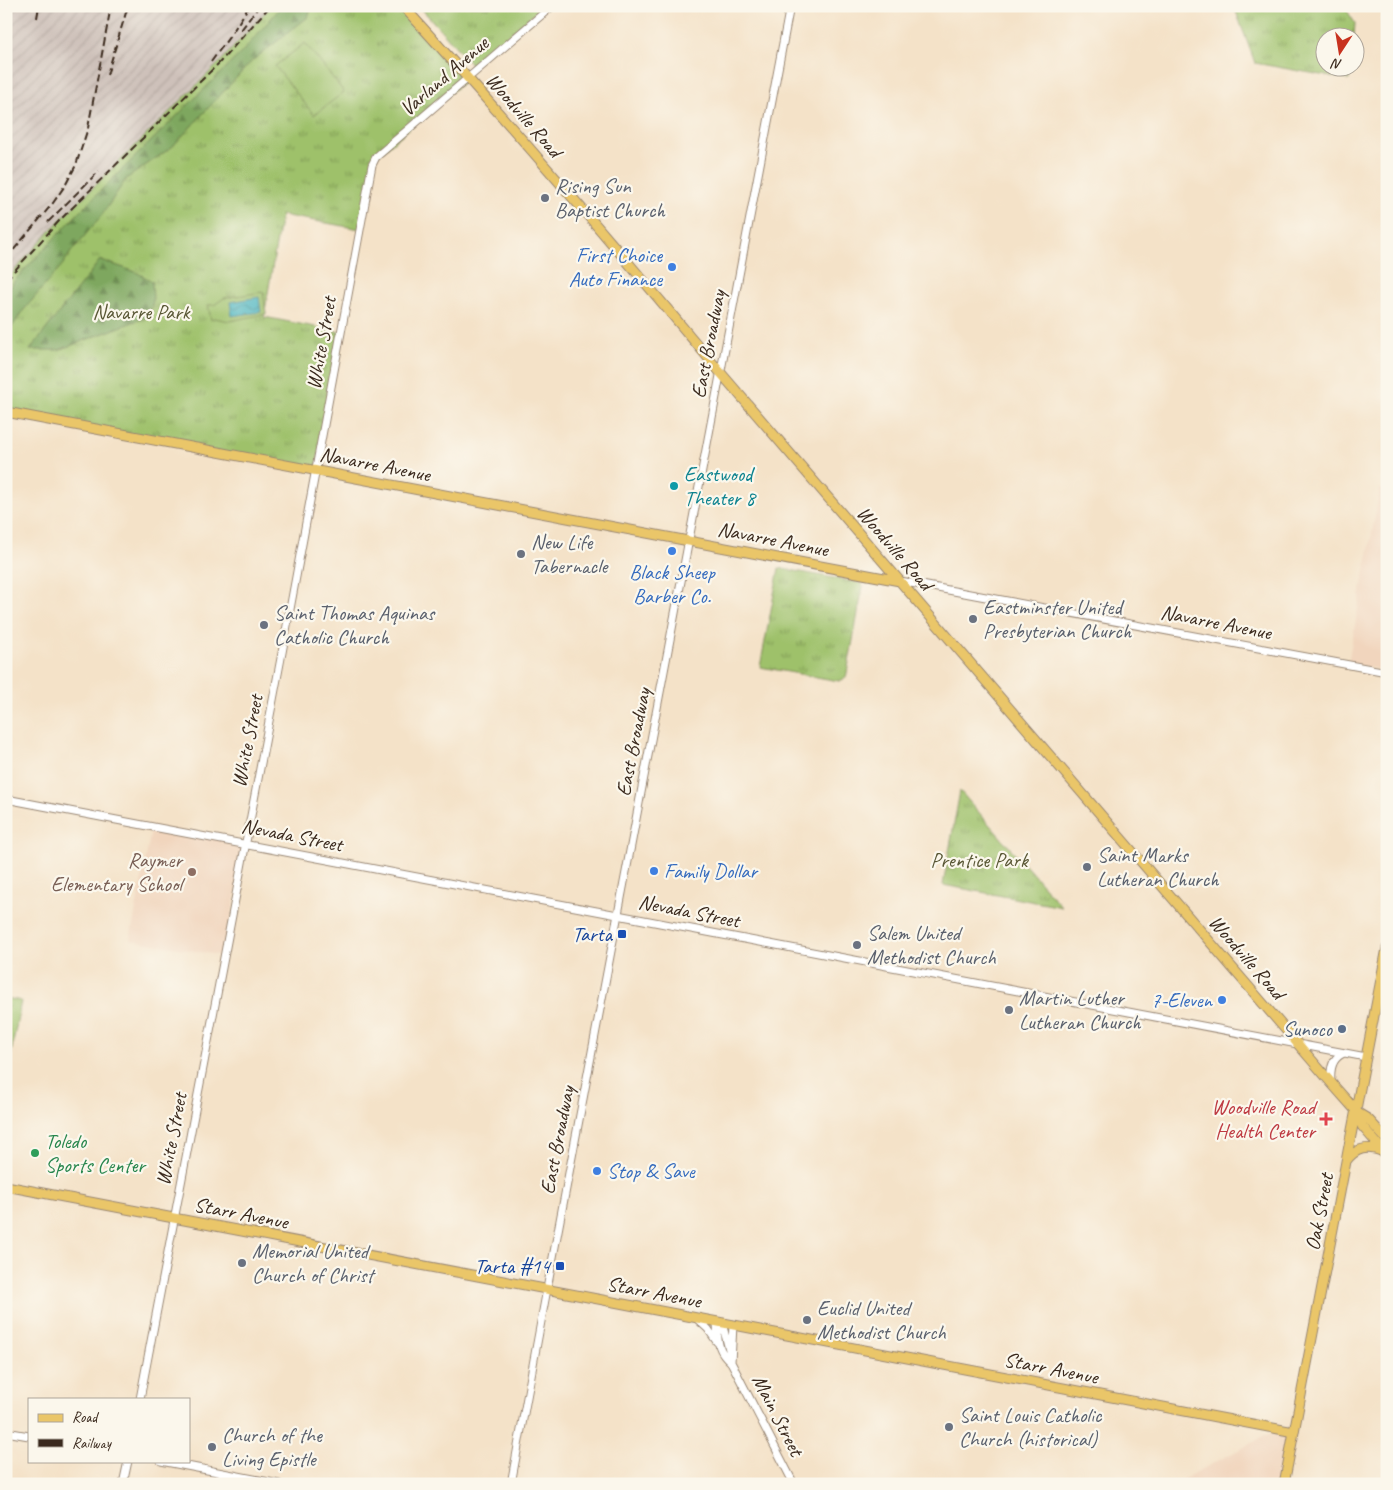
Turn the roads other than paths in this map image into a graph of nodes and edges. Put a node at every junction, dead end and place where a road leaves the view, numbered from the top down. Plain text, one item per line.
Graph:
1 (404, 6) edge
2 (552, 6) edge
3 (790, 6) edge
4 (468, 78) junction
5 (382, 152) joint
6 (720, 372) junction
7 (6, 412) edge
8 (316, 470) junction
9 (688, 541) junction
10 (900, 581) junction
11 (1387, 672) edge
12 (6, 799) edge
13 (245, 844) junction
14 (618, 915) junction
15 (1387, 948) edge
16 (1298, 1044) junction
17 (1345, 1053) junction
18 (1366, 1057) junction
19 (1331, 1082) junction
20 (1357, 1112) junction
21 (1387, 1140) edge
22 (1386, 1154) edge
23 (1346, 1161) junction
24 (6, 1186) edge
25 (174, 1218) junction
26 (547, 1289) junction
27 (696, 1318) junction
28 (719, 1322) junction
29 (733, 1325) junction
30 (718, 1344) junction
31 (731, 1360) junction
32 (140, 1398) edge
33 (6, 1432) edge
34 (1294, 1432) junction
35 (28, 1436) edge
36 (128, 1462) edge
37 (166, 1462) edge
38 (124, 1484) edge
39 (279, 1484) edge
40 (511, 1484) edge
41 (794, 1484) edge
42 (1284, 1484) edge

1 - 4 main road, Woodville Road
2 - 4 street, Varland Avenue
3 - 6 street, East Broadway
4 - 5 street, Varland Avenue
4 - 6 main road, Woodville Road
5 - 8 street, White Street
6 - 9 street, East Broadway
6 - 10 main road, Woodville Road
7 - 8 main road, Navarre Avenue
8 - 9 main road, Navarre Avenue
8 - 13 street, White Street
9 - 10 main road, Navarre Avenue
9 - 14 street, East Broadway
10 - 11 street, Navarre Avenue
10 - 16 main road, Woodville Road
12 - 13 street, Nevada Street
13 - 14 street, Nevada Street
13 - 25 street, White Street
14 - 16 street, Nevada Street
14 - 26 street, East Broadway
15 - 18 main road, Oak Street
16 - 17 street, Nevada Street
16 - 19 main road, Woodville Road
17 - 18 street, Nevada Street
17 - 19 street
18 - 20 main road, Oak Street
19 - 20 main road, Woodville Road
20 - 21 main road, Woodville Road
20 - 22 main road, Woodville Road
20 - 23 main road, Oak Street
22 - 23 main road
23 - 34 main road, Oak Street
24 - 25 main road, Starr Avenue
25 - 26 main road, Starr Avenue
25 - 32 street, White Street
26 - 27 main road, Starr Avenue
26 - 40 street, East Broadway
27 - 28 main road, Starr Avenue
27 - 30 street, Main Street
28 - 29 main road, Starr Avenue
28 - 30 street
28 - 31 street
29 - 31 street, Main Street
29 - 34 main road, Starr Avenue
30 - 31 street, Main Street
31 - 41 street, Main Street
33 - 35 street
34 - 42 main road, Oak Street
36 - 38 street
37 - 39 street

